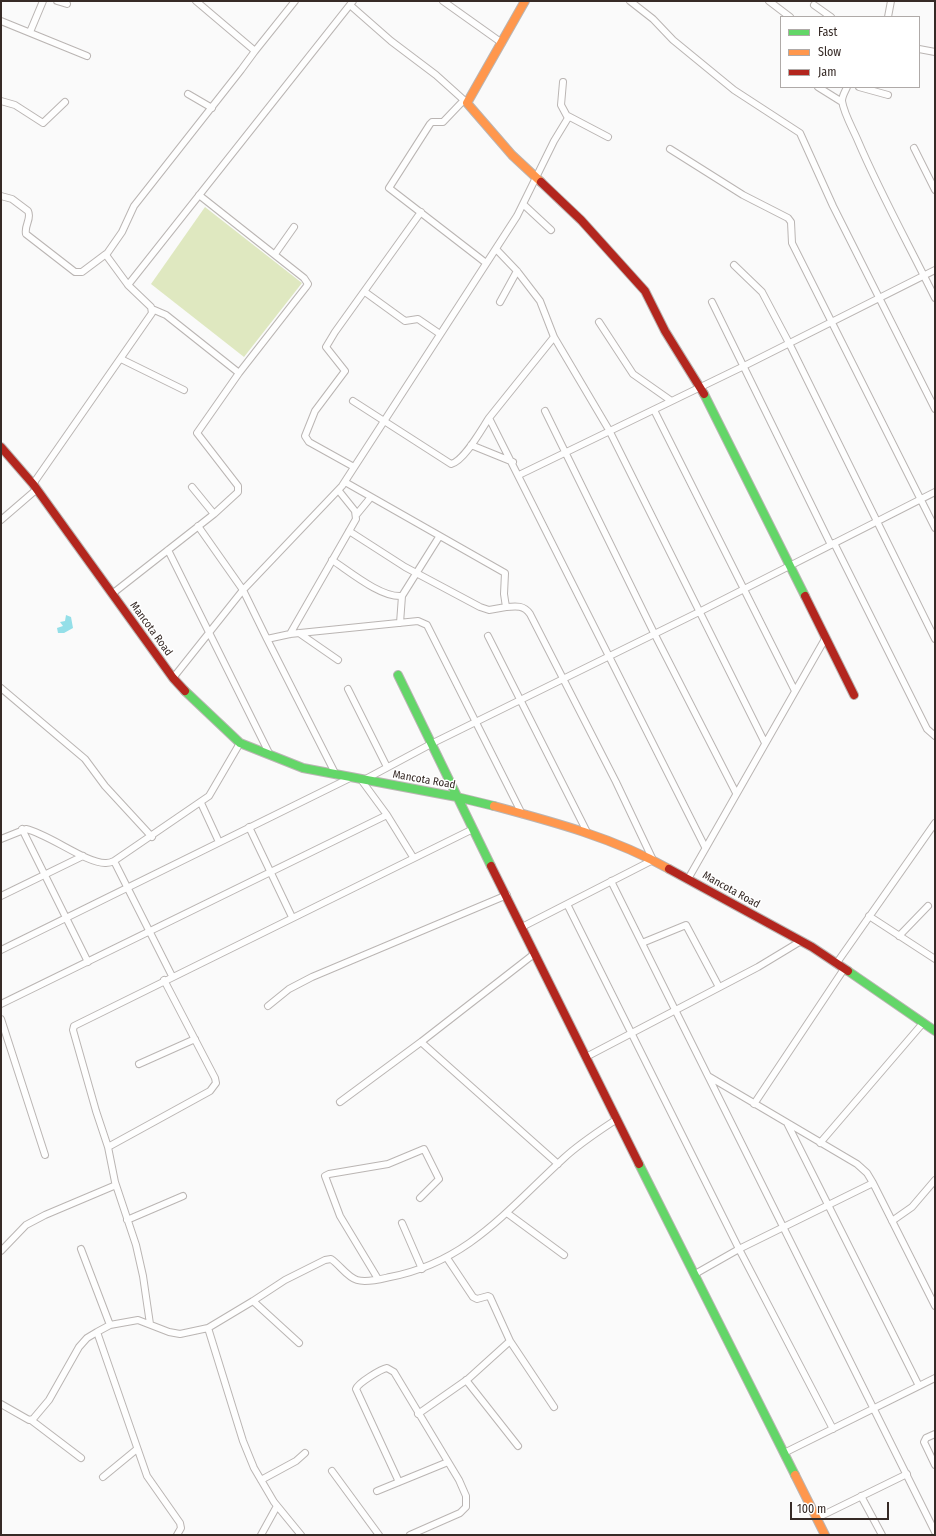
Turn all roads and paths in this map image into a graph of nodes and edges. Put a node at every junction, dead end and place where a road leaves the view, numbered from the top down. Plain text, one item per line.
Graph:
1 (43, 1) edge
2 (57, 1) edge
3 (196, 1) edge
4 (295, 1) edge
5 (443, 1) edge
6 (525, 1) edge
7 (630, 1) edge
8 (769, 1) edge
9 (891, 1) edge
10 (351, 3) edge
11 (67, 4) dead end
12 (814, 5) dead end
13 (789, 16) edge
14 (830, 16) edge
15 (888, 16) edge
16 (1, 21) edge
17 (30, 32) junction
18 (502, 43) junction
19 (920, 49) edge
20 (255, 51) junction
21 (935, 52) edge
22 (87, 56) dead end
23 (563, 82) dead end
24 (820, 88) edge
25 (847, 88) edge
26 (863, 88) edge
27 (188, 94) dead end
28 (888, 95) dead end
29 (1, 101) edge
30 (65, 102) dead end
31 (466, 102) junction
32 (842, 102) junction
33 (212, 108) junction
34 (568, 116) junction
35 (608, 137) dead end
36 (914, 148) dead end
37 (670, 149) dead end
38 (537, 177) junction
39 (935, 190) edge
40 (199, 195) junction
41 (1, 196) edge
42 (523, 204) junction
43 (421, 212) junction
44 (294, 227) dead end
45 (551, 230) dead end
46 (496, 249) junction
47 (106, 254) junction
48 (275, 254) junction
49 (486, 263) junction
50 (734, 264) dead end
51 (935, 270) edge
52 (518, 271) junction
53 (924, 275) junction
54 (128, 285) junction
55 (365, 292) junction
56 (880, 297) junction
57 (935, 298) edge
58 (500, 302) dead end
59 (712, 302) dead end
60 (152, 309) junction
61 (599, 322) dead end
62 (831, 322) junction
63 (440, 334) junction
64 (554, 336) junction
65 (790, 343) junction
66 (121, 359) junction
67 (744, 366) junction
68 (239, 373) junction
69 (700, 386) junction
70 (184, 390) dead end
71 (670, 400) junction
72 (354, 401) dead end
73 (935, 409) edge
74 (654, 410) junction
75 (545, 411) dead end
76 (489, 418) junction
77 (384, 421) junction
78 (609, 430) junction
79 (471, 445) junction
80 (1, 447) edge
81 (566, 452) junction
82 (513, 462) junction
83 (354, 467) junction
84 (519, 475) junction
85 (345, 482) junction
86 (35, 487) junction
87 (192, 487) dead end
88 (339, 491) junction
89 (935, 492) edge
90 (370, 497) junction
91 (920, 499) junction
92 (214, 514) junction
93 (357, 514) junction
94 (1, 520) edge
95 (876, 521) junction
96 (198, 526) junction
97 (935, 528) edge
98 (349, 531) junction
99 (439, 537) junction
100 (832, 544) junction
101 (168, 550) junction
102 (332, 560) junction
103 (788, 566) junction
104 (418, 574) junction
105 (243, 590) junction
106 (743, 590) junction
107 (112, 594) junction
108 (402, 596) junction
109 (506, 607) junction
110 (699, 612) junction
111 (400, 623) junction
112 (209, 632) junction
113 (299, 633) junction
114 (654, 633) junction
115 (290, 634) junction
116 (488, 636) dead end
117 (267, 639) junction
118 (825, 639) junction
119 (935, 639) edge
120 (610, 655) junction
121 (338, 660) dead end
122 (398, 675) dead end
123 (173, 678) junction
124 (564, 679) junction
125 (1, 688) edge
126 (348, 689) dead end
127 (795, 692) junction
128 (854, 695) dead end
129 (521, 699) junction
130 (476, 722) junction
131 (935, 736) edge
132 (240, 743) junction
133 (765, 743) junction
134 (431, 744) junction
135 (270, 755) junction
136 (387, 767) junction
137 (336, 775) junction
138 (350, 778) junction
139 (362, 780) junction
140 (736, 793) junction
141 (457, 797) junction
142 (201, 803) junction
143 (522, 814) junction
144 (387, 815) junction
145 (935, 824) edge
146 (249, 828) junction
147 (22, 829) junction
148 (473, 829) junction
149 (587, 832) junction
150 (152, 837) junction
151 (1, 839) edge
152 (219, 842) junction
153 (705, 848) junction
154 (83, 856) junction
155 (413, 857) junction
156 (653, 860) junction
157 (114, 861) junction
158 (271, 871) junction
159 (45, 875) junction
160 (688, 879) junction
161 (611, 881) junction
162 (128, 888) junction
163 (507, 895) junction
164 (1, 896) edge
165 (567, 904) junction
166 (928, 906) dead end
167 (869, 916) junction
168 (292, 917) junction
169 (66, 918) junction
170 (522, 927) junction
171 (149, 932) junction
172 (899, 936) junction
173 (801, 941) junction
174 (642, 944) junction
175 (1, 950) edge
176 (534, 954) junction
177 (935, 959) edge
178 (88, 962) junction
179 (836, 964) junction
180 (844, 969) junction
181 (172, 976) junction
182 (164, 980) junction
183 (719, 987) junction
184 (1, 1004) edge
185 (268, 1006) dead end
186 (676, 1010) junction
187 (1, 1019) edge
188 (923, 1023) junction
189 (935, 1031) edge
190 (632, 1032) junction
191 (195, 1039) junction
192 (421, 1042) junction
193 (586, 1057) junction
194 (139, 1064) dead end
195 (708, 1076) junction
196 (340, 1102) dead end
197 (754, 1104) junction
198 (618, 1119) junction
199 (788, 1125) junction
200 (820, 1143) junction
201 (108, 1148) junction
202 (44, 1156) dead end
203 (558, 1164) junction
204 (935, 1180) edge
205 (872, 1183) junction
206 (116, 1185) junction
207 (183, 1196) dead end
208 (420, 1198) dead end
209 (828, 1206) junction
210 (507, 1213) junction
211 (127, 1220) junction
212 (892, 1221) junction
213 (402, 1223) dead end
214 (784, 1228) junction
215 (81, 1249) dead end
216 (739, 1249) junction
217 (1, 1251) edge
218 (564, 1255) dead end
219 (447, 1258) junction
220 (422, 1269) junction
221 (695, 1274) junction
222 (378, 1279) junction
223 (253, 1301) junction
224 (935, 1306) edge
225 (150, 1324) junction
226 (110, 1326) junction
227 (208, 1328) junction
228 (97, 1332) junction
229 (510, 1341) junction
230 (299, 1342) dead end
231 (935, 1378) edge
232 (466, 1380) junction
233 (919, 1386) junction
234 (1, 1404) edge
235 (554, 1407) dead end
236 (874, 1409) junction
237 (418, 1414) junction
238 (31, 1420) junction
239 (833, 1429) junction
240 (935, 1434) edge
241 (518, 1446) dead end
242 (137, 1449) junction
243 (305, 1453) dead end
244 (784, 1453) junction
245 (81, 1458) dead end
246 (448, 1462) junction
247 (935, 1465) edge
248 (332, 1471) dead end
249 (906, 1474) junction
250 (103, 1477) dead end
251 (261, 1480) junction
252 (398, 1482) junction
253 (376, 1491) dead end
254 (861, 1496) junction
255 (277, 1506) junction
256 (817, 1518) junction
257 (935, 1532) edge
258 (177, 1535) edge
259 (261, 1535) edge
260 (301, 1535) edge
261 (379, 1535) edge
262 (410, 1535) edge
263 (825, 1535) edge
264 (882, 1535) edge

1 - 17 street
2 - 11 street
3 - 20 street
4 - 20 street
5 - 18 street
6 - 18 street
7 - 56 street
8 - 13 street
9 - 15 street
10 - 31 street
10 - 40 street
12 - 14 street
16 - 17 street
17 - 22 street
18 - 31 street
19 - 21 street
20 - 33 street
23 - 34 street
24 - 32 street
25 - 32 street
26 - 28 street
27 - 33 street
29 - 30 street
31 - 38 street
31 - 43 street
32 - 53 street
33 - 47 street
34 - 35 street
34 - 38 street
36 - 39 street
37 - 62 street
38 - 42 street
38 - 69 street
40 - 48 street
40 - 54 street
41 - 47 street
42 - 45 street
42 - 46 street
43 - 49 street
43 - 55 street
44 - 48 street
46 - 49 street
46 - 52 street
47 - 54 street
48 - 68 street
49 - 63 street
50 - 65 street
51 - 53 street
52 - 58 street
52 - 64 street
53 - 56 street
53 - 57 street
54 - 60 street
55 - 63 street
55 - 83 street
56 - 62 street
56 - 73 street
59 - 67 street
60 - 66 street
60 - 68 street
61 - 71 street
62 - 65 street
62 - 91 street
63 - 77 street
64 - 76 street
64 - 78 street
65 - 67 street
65 - 95 street
66 - 70 street
66 - 86 street
67 - 69 street
67 - 100 street
68 - 92 street
69 - 71 street
69 - 103 street
71 - 74 street
72 - 77 street
74 - 78 street
74 - 106 street
75 - 81 street
76 - 79 street
76 - 82 street
77 - 79 street
77 - 83 street
78 - 81 street
78 - 110 street
79 - 82 street
80 - 86 street, Mancota Road
81 - 84 street
81 - 114 street
82 - 84 street
83 - 85 street
84 - 120 street
85 - 88 street
85 - 90 street
86 - 94 street
86 - 107 street, Mancota Road
87 - 92 street
88 - 93 street
88 - 105 street
89 - 91 street
90 - 93 street
90 - 99 street
91 - 95 street
91 - 97 street
92 - 96 street
93 - 98 street
95 - 100 street
95 - 119 street
96 - 101 street
96 - 105 street
98 - 102 street
98 - 104 street
99 - 104 street
99 - 109 street
100 - 103 street
100 - 131 street
101 - 107 street
101 - 112 street
102 - 108 street
102 - 115 street
103 - 106 street
103 - 118 street
104 - 108 street
104 - 109 street
105 - 112 street
105 - 117 street
106 - 110 street
106 - 127 street
107 - 123 street, Mancota Road
108 - 111 street
109 - 124 street
110 - 114 street
110 - 133 street
111 - 113 street
111 - 130 street
112 - 123 street
112 - 135 street
113 - 115 street
113 - 121 street
114 - 120 street
114 - 140 street
115 - 117 street
116 - 129 street
117 - 137 street
118 - 127 street
118 - 128 street
120 - 124 street
120 - 153 street
122 - 134 street
123 - 132 street, Mancota Road
124 - 129 street
124 - 156 street
125 - 150 street
126 - 136 street
127 - 133 street
129 - 130 street
129 - 149 street
130 - 134 street
130 - 143 street
132 - 135 street, Mancota Road
132 - 142 street
133 - 140 street
134 - 136 street
134 - 141 street
135 - 137 street, Mancota Road
136 - 139 street
137 - 138 street, Mancota Road
138 - 139 street, Mancota Road
138 - 146 street
139 - 141 street, Mancota Road
139 - 144 street
140 - 153 street
141 - 143 street, Mancota Road
141 - 148 street
142 - 150 street
142 - 152 street
143 - 149 street, Mancota Road
144 - 155 street
144 - 158 street
145 - 167 street
146 - 152 street
146 - 158 street
147 - 151 street
147 - 154 street
147 - 159 street
148 - 155 street
148 - 163 street
149 - 156 street, Mancota Road
150 - 157 street
152 - 162 street
153 - 160 street
154 - 157 street
154 - 159 street
155 - 168 street
156 - 160 street, Mancota Road
156 - 161 street
157 - 162 street
158 - 168 street
158 - 171 street
159 - 164 street
159 - 169 street
160 - 173 street, Mancota Road
161 - 165 street
161 - 174 street
162 - 169 street
162 - 171 street
163 - 170 street
163 - 185 street
165 - 170 street
165 - 190 street
166 - 172 street
167 - 172 street
167 - 179 street
168 - 181 street
169 - 175 street
169 - 178 street
170 - 176 street
171 - 178 street
171 - 181 street
172 - 177 street
173 - 179 street, Mancota Road
173 - 183 street
174 - 183 street
174 - 186 street
176 - 192 street
176 - 193 street
178 - 184 street
179 - 180 street, Mancota Road
180 - 188 street, Mancota Road
180 - 197 street
181 - 182 street
182 - 191 street
182 - 201 street
183 - 186 street
186 - 190 street
186 - 195 street
187 - 202 street
188 - 189 street, Mancota Road
188 - 200 street
190 - 193 street
190 - 216 street
191 - 194 street
191 - 201 street
192 - 196 street
192 - 203 street
193 - 198 street
195 - 197 street
195 - 214 street
197 - 199 street
198 - 203 street
198 - 221 street
199 - 200 street
199 - 209 street
200 - 205 street
201 - 206 street
203 - 210 street
204 - 212 street
205 - 209 street
205 - 212 street
206 - 211 street
206 - 217 street
207 - 211 street
208 - 222 street
209 - 214 street
209 - 233 street
210 - 218 street
210 - 219 street
211 - 225 street
212 - 224 street
213 - 220 street
214 - 216 street
214 - 236 street
215 - 226 street
216 - 221 street
216 - 239 street
219 - 220 street
219 - 229 street
220 - 222 street
221 - 244 street
222 - 223 street
223 - 227 street
223 - 230 street
225 - 226 street
225 - 227 street
226 - 228 street
227 - 251 street
228 - 238 street
228 - 242 street
229 - 232 street
229 - 235 street
231 - 233 street
232 - 237 street
232 - 241 street
233 - 236 street
234 - 238 street
236 - 239 street
236 - 249 street
237 - 246 street
237 - 252 street
238 - 245 street
239 - 244 street
240 - 247 street
242 - 250 street
242 - 258 street
243 - 251 street
244 - 256 street
246 - 252 street
246 - 262 street
248 - 261 street
249 - 254 street
249 - 257 street
251 - 255 street
252 - 253 street
254 - 256 street
254 - 264 street
255 - 259 street
255 - 260 street
256 - 263 street

